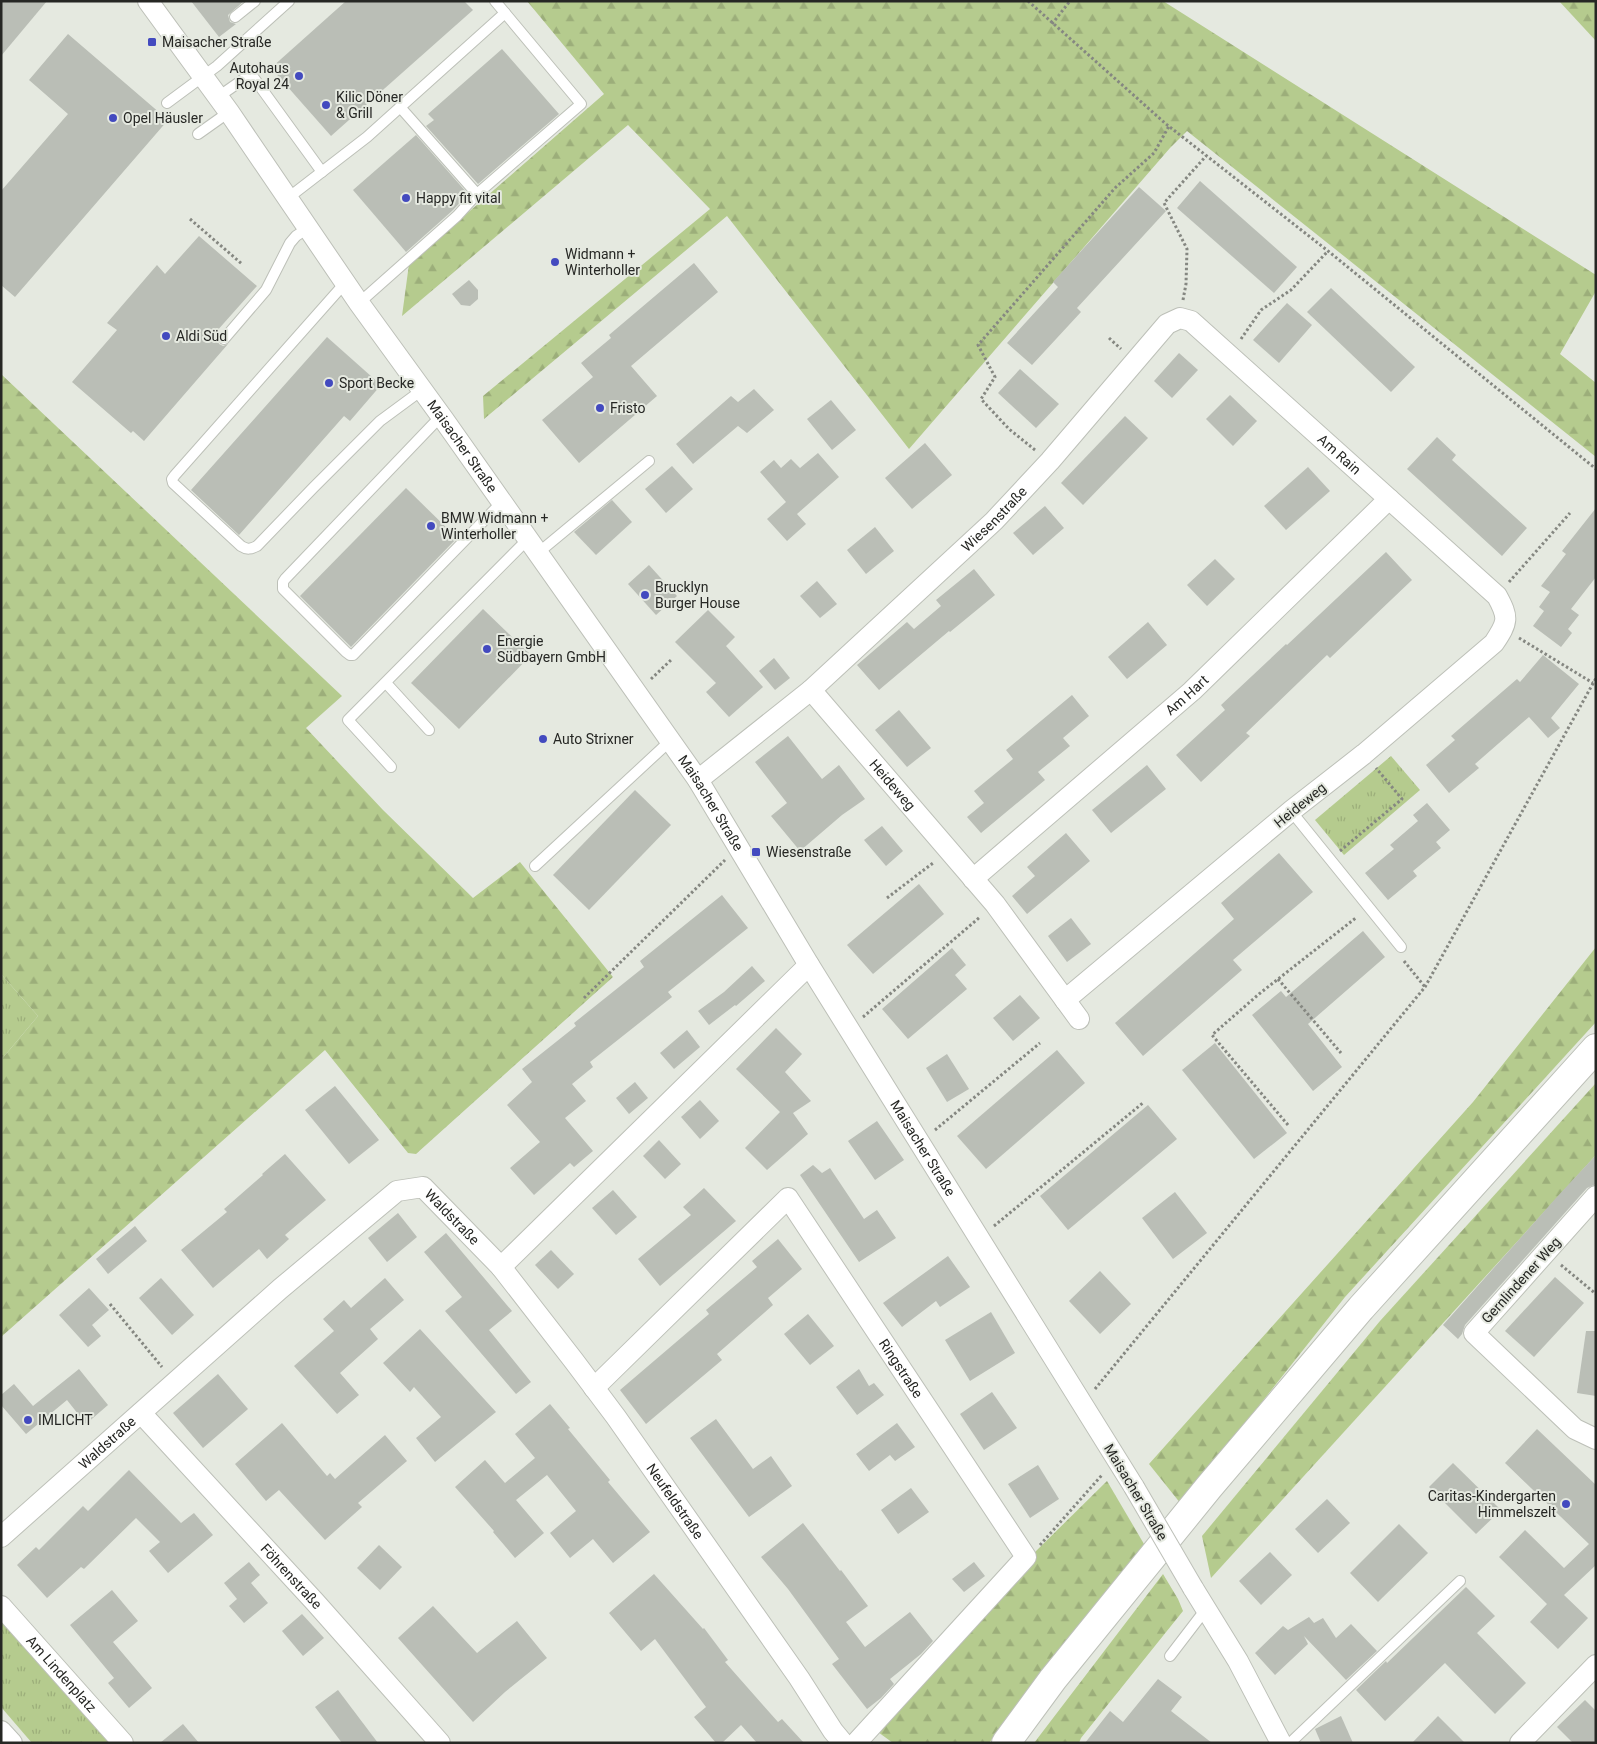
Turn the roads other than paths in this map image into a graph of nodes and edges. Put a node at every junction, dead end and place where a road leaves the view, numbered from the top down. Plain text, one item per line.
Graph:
1 (148, 1) edge
2 (255, 1) edge
3 (289, 1) edge
4 (495, 1) edge
5 (505, 13) junction
6 (235, 17) dead end
7 (203, 77) junction
8 (167, 103) dead end
9 (223, 105) junction
10 (400, 108) junction
11 (198, 134) dead end
12 (322, 172) junction
13 (477, 194) junction
14 (288, 198) junction
15 (308, 228) junction
16 (345, 283) junction
17 (359, 303) junction
18 (1180, 318) joint
19 (224, 339) dead end
20 (422, 390) junction
21 (441, 416) junction
22 (649, 461) dead end
23 (1389, 498) junction
24 (502, 502) junction
25 (533, 546) junction
26 (1504, 629) joint
27 (386, 683) junction
28 (811, 690) junction
29 (430, 730) dead end
30 (670, 741) junction
31 (390, 767) dead end
32 (698, 780) junction
33 (1291, 811) junction
34 (535, 866) dead end
35 (973, 879) junction
36 (1402, 947) road end
37 (809, 964) junction
38 (1065, 1000) junction
39 (1079, 1019) dead end
40 (1596, 1048) edge
41 (1596, 1196) edge
42 (501, 1267) junction
43 (594, 1388) junction
44 (141, 1413) junction
45 (1596, 1439) edge
46 (1, 1537) edge
47 (1460, 1581) dead end
48 (1, 1606) edge
49 (1206, 1609) junction
50 (1170, 1656) dead end
51 (1596, 1665) edge
52 (1, 1731) edge
53 (1278, 1741) edge
54 (12, 1743) edge
55 (123, 1743) edge
56 (440, 1743) edge
57 (843, 1743) edge
58 (856, 1743) edge
59 (1006, 1743) edge
60 (1520, 1743) edge

1 - 7 street, Maisacher Straße
2 - 6 lane
3 - 7 lane
4 - 5 lane
5 - 10 lane
5 - 13 lane
7 - 8 lane
7 - 9 street, Maisacher Straße
9 - 11 lane
9 - 12 lane
9 - 14 street, Maisacher Straße
10 - 12 lane
10 - 13 lane
12 - 14 lane
13 - 17 lane
14 - 15 street, Maisacher Straße
15 - 16 street, Maisacher Straße
15 - 19 lane
16 - 17 street, Maisacher Straße
16 - 20 lane
17 - 20 street, Maisacher Straße
18 - 23 street, Am Rain
18 - 28 street, Wiesenstraße
20 - 21 street, Maisacher Straße
21 - 24 street, Maisacher Straße
21 - 24 lane
22 - 25 lane
23 - 26 street, Am Rain
23 - 35 street, Am Hart
24 - 25 street, Maisacher Straße
25 - 27 lane
25 - 30 street, Maisacher Straße
26 - 33 street, Heideweg
27 - 29 lane
27 - 31 lane
28 - 32 street, Wiesenstraße
28 - 35 street, Heideweg
30 - 32 street, Maisacher Straße
30 - 34 lane
32 - 37 street, Maisacher Straße
33 - 36 lane
33 - 38 street, Heideweg
35 - 38 street, Heideweg
37 - 42 street
37 - 49 street, Maisacher Straße, bridge
38 - 39 street, Heideweg
40 - 59 highway
41 - 45 street, Gernlindener Weg
42 - 43 street, Neufeldstraße
42 - 44 street, Waldstraße
43 - 57 street, Neufeldstraße
43 - 58 street, Ringstraße
44 - 46 street, Waldstraße
44 - 56 street, Föhrenstraße
47 - 53 lane
48 - 55 street, Am Lindenplatz
49 - 50 lane
49 - 53 street, Maisacher Straße
51 - 60 street
52 - 54 street

